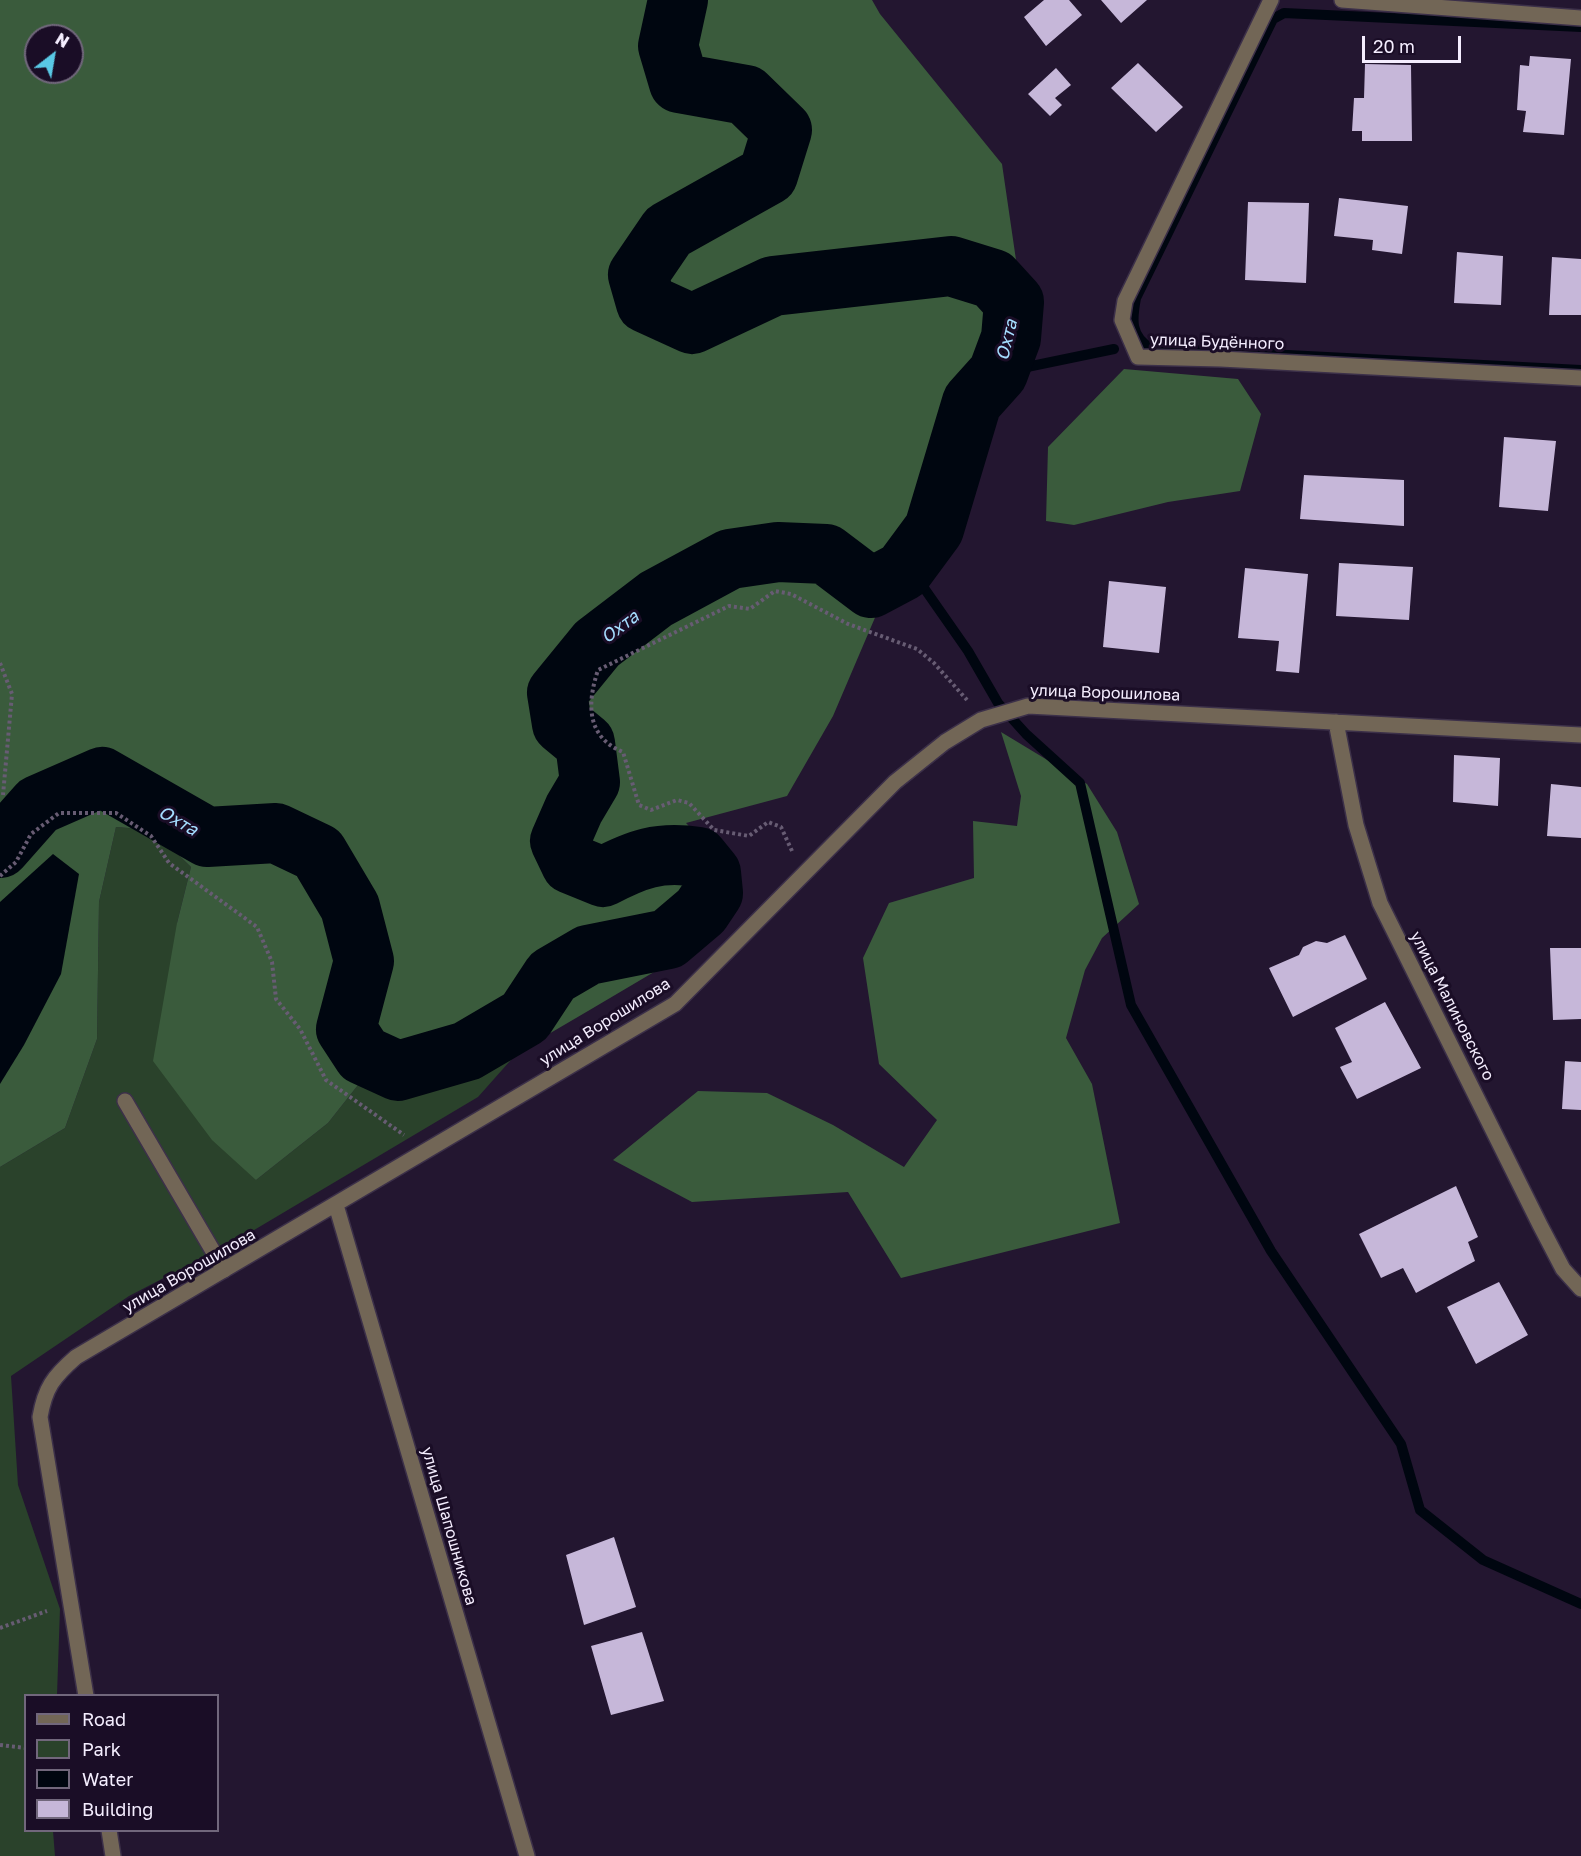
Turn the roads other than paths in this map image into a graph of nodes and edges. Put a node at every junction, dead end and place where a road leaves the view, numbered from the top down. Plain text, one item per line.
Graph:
1 (1271, 0) edge
2 (1342, 0) edge
3 (1581, 18) edge
4 (1581, 378) edge
5 (1336, 722) junction
6 (1581, 735) edge
7 (124, 1101) dead end
8 (336, 1205) junction
9 (224, 1270) junction
10 (1581, 1289) edge
11 (87, 1694) edge
12 (109, 1832) edge
13 (113, 1856) edge
14 (527, 1856) edge

1 - 4 street, улица Будённого
2 - 3 street
5 - 6 street, улица Ворошилова
5 - 8 street, улица Ворошилова
5 - 10 street, улица Малиновского
7 - 9 street
8 - 9 street, улица Ворошилова
8 - 14 street, улица Шапошникова
9 - 11 street, улица Ворошилова
12 - 13 street

